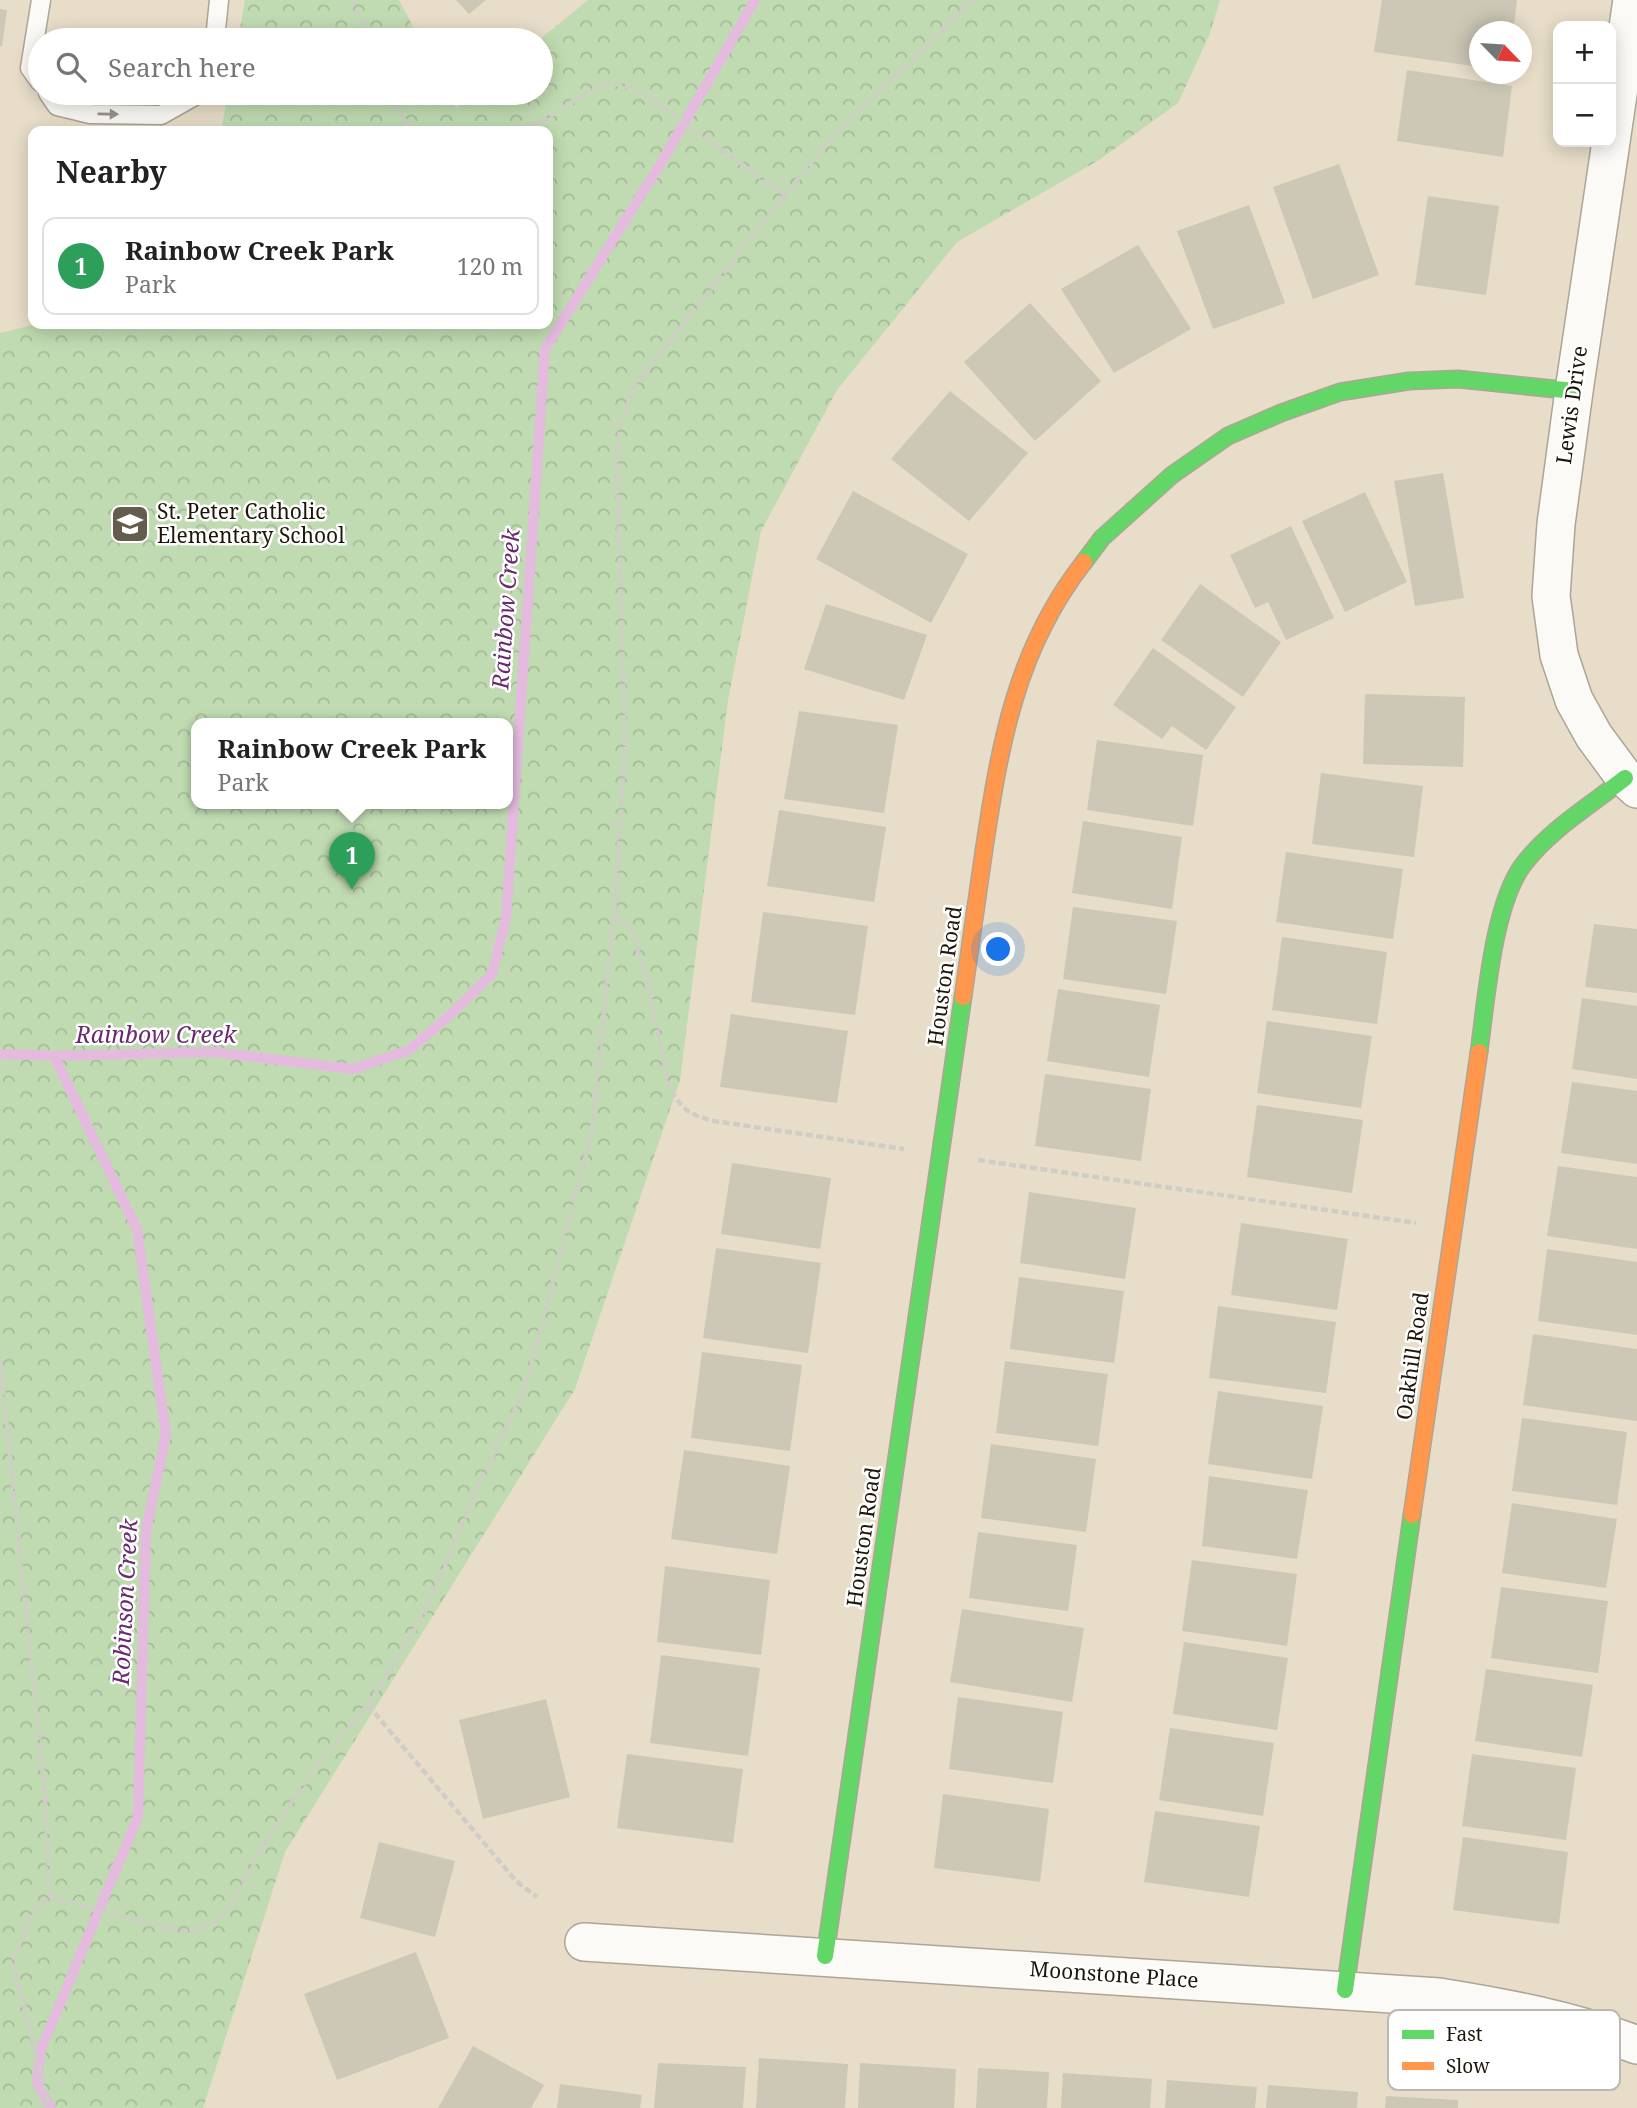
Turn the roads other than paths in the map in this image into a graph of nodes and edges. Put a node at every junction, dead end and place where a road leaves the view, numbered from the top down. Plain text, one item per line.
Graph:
1 (41, 0) edge
2 (219, 0) edge
3 (1632, 0) edge
4 (36, 28) edge
5 (216, 28) edge
6 (56, 105) edge
7 (178, 105) edge
8 (1574, 391) junction
9 (1631, 784) edge
10 (584, 1942) dead end
11 (825, 1956) junction
12 (1345, 1990) junction
13 (1516, 2010) edge
14 (1620, 2039) edge
15 (1637, 2045) edge

1 - 4 lane
2 - 5 lane
3 - 8 street, Lewis Drive
6 -> 7 lane
8 - 9 street, Lewis Drive
8 - 11 street, Houston Road
9 - 12 street, Oakhill Road
10 - 11 street, Moonstone Place
11 - 12 street, Moonstone Place
12 - 13 street, Moonstone Place
14 - 15 street, Moonstone Place

